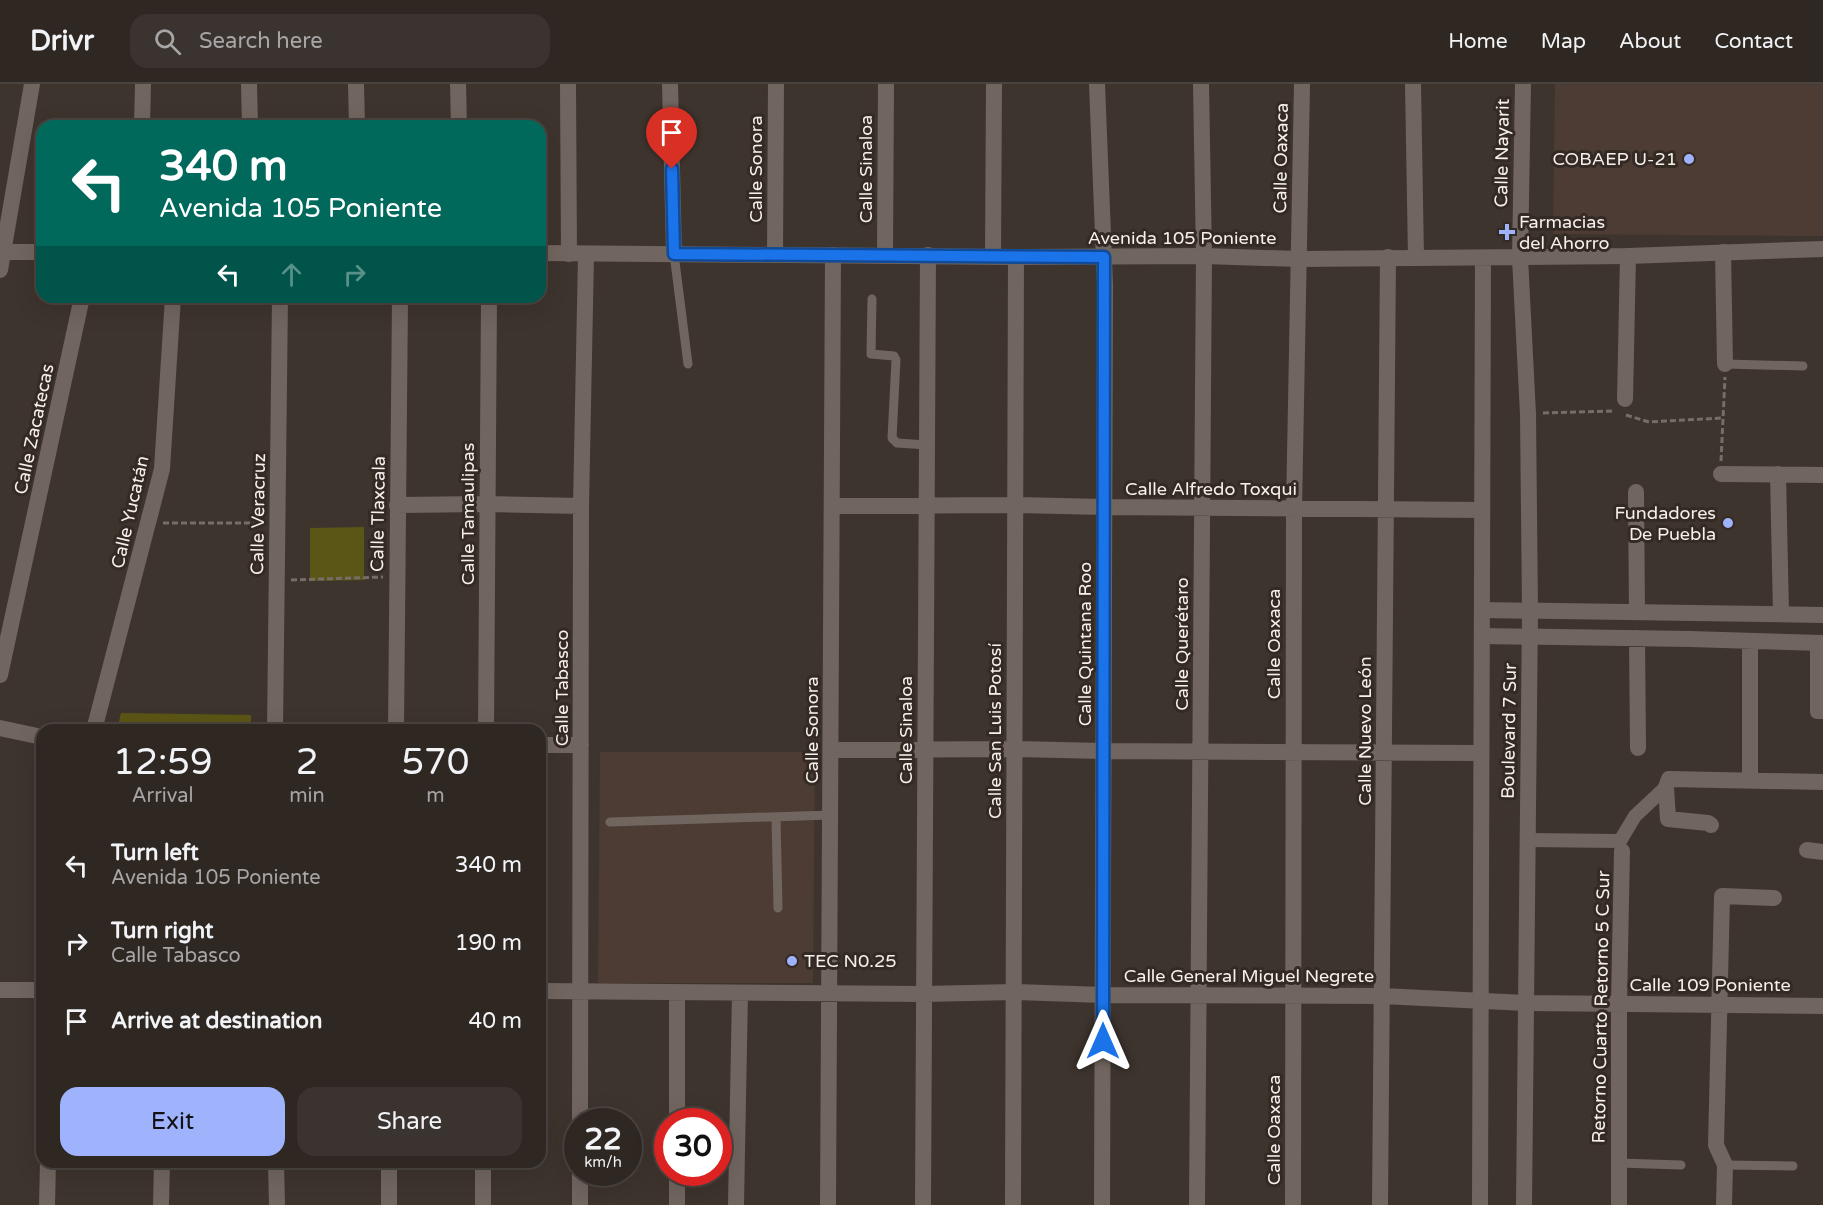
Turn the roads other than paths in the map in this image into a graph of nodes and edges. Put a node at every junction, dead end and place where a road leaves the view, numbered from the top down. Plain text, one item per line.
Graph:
1 (32, 84) edge
2 (143, 84) edge
3 (249, 84) edge
4 (356, 84) edge
5 (458, 84) edge
6 (568, 84) edge
7 (670, 84) edge
8 (776, 84) edge
9 (886, 84) edge
10 (994, 84) edge
11 (1096, 84) edge
12 (1201, 84) edge
13 (1302, 84) edge
14 (1413, 84) edge
15 (1523, 84) edge
16 (142, 120) edge
17 (250, 120) edge
18 (357, 120) edge
19 (459, 120) edge
20 (1823, 249) edge
21 (2, 252) edge
22 (36, 252) edge
23 (1723, 252) junction
24 (546, 253) edge
25 (578, 254) junction
26 (674, 254) junction
27 (775, 255) junction
28 (833, 255) junction
29 (885, 255) junction
30 (928, 255) junction
31 (993, 256) junction
32 (1204, 256) junction
33 (1628, 256) junction
34 (1016, 257) junction
35 (1104, 257) junction
36 (1388, 257) junction
37 (1416, 257) junction
38 (1483, 258) junction
39 (1520, 258) junction
40 (1299, 259) junction
41 (0, 270) edge
42 (872, 299) dead end
43 (81, 303) edge
44 (173, 303) edge
45 (280, 303) edge
46 (400, 303) edge
47 (489, 303) edge
48 (688, 364) dead end
49 (1725, 364) joint
50 (1803, 366) dead end
51 (1626, 399) dead end
52 (927, 445) junction
53 (1721, 474) road end
54 (1778, 474) junction
55 (1823, 475) edge
56 (1636, 492) dead end
57 (487, 504) junction
58 (397, 505) junction
59 (1016, 505) junction
60 (581, 506) junction
61 (832, 506) junction
62 (927, 507) junction
63 (1105, 507) junction
64 (1203, 508) junction
65 (1294, 509) junction
66 (1386, 509) junction
67 (1482, 510) junction
68 (1482, 610) junction
69 (1530, 611) junction
70 (1637, 612) junction
71 (1690, 613) junction
72 (1781, 614) junction
73 (1823, 615) edge
74 (1482, 636) junction
75 (1530, 636) junction
76 (1637, 638) junction
77 (1690, 639) junction
78 (1750, 640) junction
79 (1820, 643) edge
80 (0, 675) edge
81 (1823, 712) edge
82 (96, 724) edge
83 (275, 724) edge
84 (396, 724) edge
85 (486, 724) edge
86 (0, 728) edge
87 (36, 736) edge
88 (546, 745) edge
89 (581, 745) junction
90 (1638, 748) dead end
91 (1015, 749) junction
92 (831, 750) junction
93 (926, 751) junction
94 (1104, 751) junction
95 (1201, 752) junction
96 (1294, 752) junction
97 (1384, 753) junction
98 (1481, 753) junction
99 (1750, 780) junction
100 (1823, 782) edge
101 (1668, 783) junction
102 (831, 815) junction
103 (776, 817) junction
104 (610, 822) dead end
105 (1711, 825) dead end
106 (1528, 840) junction
107 (1622, 851) dead end
108 (1774, 897) dead end
109 (778, 908) dead end
110 (0, 990) edge
111 (36, 990) edge
112 (546, 991) edge
113 (581, 992) junction
114 (1014, 992) junction
115 (676, 993) junction
116 (740, 993) junction
117 (831, 993) junction
118 (924, 994) junction
119 (1103, 995) junction
120 (1199, 995) junction
121 (1293, 996) junction
122 (1382, 996) junction
123 (1480, 1000) junction
124 (1526, 1003) junction
125 (1619, 1004) junction
126 (1720, 1006) junction
127 (1823, 1006) edge
128 (580, 1108) edge
129 (677, 1108) edge
130 (1619, 1163) junction
131 (1725, 1164) junction
132 (1681, 1165) dead end
133 (1793, 1166) dead end
134 (48, 1168) edge
135 (162, 1168) edge
136 (276, 1168) edge
137 (389, 1168) edge
138 (483, 1168) edge
139 (580, 1186) edge
140 (677, 1186) edge
141 (47, 1205) edge
142 (162, 1205) edge
143 (277, 1205) edge
144 (389, 1205) edge
145 (483, 1205) edge
146 (580, 1205) edge
147 (677, 1205) edge
148 (736, 1205) edge
149 (828, 1205) edge
150 (923, 1205) edge
151 (1013, 1205) edge
152 (1102, 1205) edge
153 (1197, 1205) edge
154 (1293, 1205) edge
155 (1380, 1205) edge
156 (1480, 1205) edge
157 (1524, 1205) edge
158 (1618, 1205) edge
159 (1724, 1205) edge

1 - 21 street
2 - 16 street
3 - 17 street
4 - 18 street
5 - 19 street
6 - 25 street
7 - 26 street
8 - 27 street, Calle Sonora
9 - 29 street, Calle Sinaloa
10 - 31 street
11 - 35 street, Calle Quintana Roo
12 - 32 street, Calle Querétaro
13 - 40 street, Calle Oaxaca
14 - 37 street
15 - 39 street, Calle Nayarit
20 - 23 street, Avenida 105 Poniente
21 - 22 street
21 - 41 street
23 - 33 street, Avenida 105 Poniente
23 - 49 street
24 - 25 street, Avenida 105 Poniente
25 - 26 street, Avenida 105 Poniente
25 - 60 street, Calle Tabasco
26 - 27 street, Avenida 105 Poniente
26 - 48 lane
27 - 28 street, Avenida 105 Poniente
28 - 29 street, Avenida 105 Poniente
28 - 61 street, Calle Sonora
29 - 30 street, Avenida 105 Poniente
30 - 31 street, Avenida 105 Poniente
30 - 52 street, Calle Sinaloa
31 - 34 street, Avenida 105 Poniente
32 - 35 street, Avenida 105 Poniente
32 - 40 street, Avenida 105 Poniente
32 - 64 street, Calle Querétaro
33 - 39 street, Avenida 105 Poniente
33 - 51 street
34 - 35 street, Avenida 105 Poniente
34 - 59 street, Calle San Luis Potosí
35 - 63 street, Calle Quintana Roo
36 - 37 street, Avenida 105 Poniente
36 - 40 street, Avenida 105 Poniente
36 - 66 street, Calle Nuevo León
37 - 38 street, Avenida 105 Poniente
38 - 39 street, Avenida 105 Poniente
38 - 67 street, Boulevard 7 Sur
39 - 69 street, Boulevard 7 Sur
40 - 65 street, Calle Oaxaca
42 - 52 lane
43 - 80 street, Calle Zacatecas
44 - 82 street, Calle Yucatán
45 - 83 street, Calle Veracruz
46 - 58 street, Calle Tlaxcala
47 - 57 street, Calle Tamaulipas
49 - 50 lane
52 - 62 street, Calle Sinaloa
53 - 54 street
54 - 55 street
54 - 72 street
56 - 70 street
57 - 58 street
57 - 60 street
57 - 85 street, Calle Tamaulipas
58 - 84 street, Calle Tlaxcala
59 - 62 street, Calle Alfredo Toxqui
59 - 63 street, Calle Alfredo Toxqui
59 - 91 street, Calle San Luis Potosí
60 - 89 street, Calle Tabasco
61 - 62 street, Calle Alfredo Toxqui
61 - 92 street, Calle Sonora
62 - 93 street, Calle Sinaloa
63 - 64 street, Calle Alfredo Toxqui
63 - 94 street, Calle Quintana Roo
64 - 65 street, Calle Alfredo Toxqui
64 - 95 street, Calle Querétaro
65 - 66 street, Calle Alfredo Toxqui
65 - 96 street, Calle Oaxaca
66 - 67 street, Calle Alfredo Toxqui
66 - 97 street, Calle Nuevo León
67 - 68 street, Boulevard 7 Sur
68 - 69 street
68 - 74 street, Boulevard 7 Sur
69 - 70 street
69 - 75 street, Boulevard 7 Sur
70 - 71 street
71 - 72 street
71 - 77 street
72 - 73 street
74 - 75 street
74 - 98 street, Boulevard 7 Sur
75 - 76 street
75 - 106 street, Boulevard 7 Sur
76 - 77 street
76 - 90 street
77 - 78 street
78 - 79 street
78 - 99 street
79 - 81 street
86 - 87 street
88 - 89 street
89 - 113 street, Calle Tabasco
91 - 93 street
91 - 94 street
91 - 114 street, Calle San Luis Potosí
92 - 93 street
92 - 102 street, Calle Sonora
93 - 118 street, Calle Sinaloa
94 - 95 street
94 - 119 street, Calle Quintana Roo
95 - 96 street
95 - 120 street, Calle Querétaro
96 - 97 street
96 - 121 street, Calle Oaxaca
97 - 98 street
97 - 122 street, Calle Nuevo León
98 - 123 street, Boulevard 7 Sur
99 - 100 street
99 - 101 street
101 - 105 street
101 - 106 street
102 - 103 lane
102 - 117 street, Calle Sonora
103 - 104 lane
103 - 109 lane
106 - 124 street, Boulevard 7 Sur
107 - 125 street, Retorno Cuarto Retorno 5 C Sur
108 - 126 street
110 - 111 street
112 - 113 street, Calle General Miguel Negrete
113 - 115 street, Calle General Miguel Negrete
113 - 128 street, Calle Tabasco
114 - 118 street, Calle General Miguel Negrete
114 - 119 street, Calle General Miguel Negrete
114 - 151 street, Calle San Luis Potosí
115 - 116 street, Calle General Miguel Negrete
115 - 129 street
116 - 117 street, Calle General Miguel Negrete
116 - 148 street
117 - 118 street, Calle General Miguel Negrete
117 - 149 street, Calle Sonora
118 - 150 street, Calle Sinaloa
119 - 120 street, Calle General Miguel Negrete
119 - 152 street, Calle Quintana Roo
120 - 121 street, Calle General Miguel Negrete
120 - 153 street, Calle Querétaro
121 - 122 street, Calle General Miguel Negrete
121 - 154 street, Calle Oaxaca
122 - 123 street, Calle General Miguel Negrete
122 - 155 street, Calle Nuevo León
123 - 124 street, Calle General Miguel Negrete
123 - 156 street, Boulevard 7 Sur
124 - 125 street, Calle 109 Poniente
124 - 157 street, Boulevard 7 Sur
125 - 126 street, Calle 109 Poniente
125 - 130 street, Retorno Cuarto Retorno 5 C Sur
126 - 127 street, Calle 109 Poniente
126 - 131 street
130 - 132 lane
130 - 158 street, Retorno Cuarto Retorno 5 C Sur
131 - 133 lane
131 - 159 street
134 - 141 street
135 - 142 street
136 - 143 street
137 - 144 street
138 - 145 street
139 - 146 street
140 - 147 street

